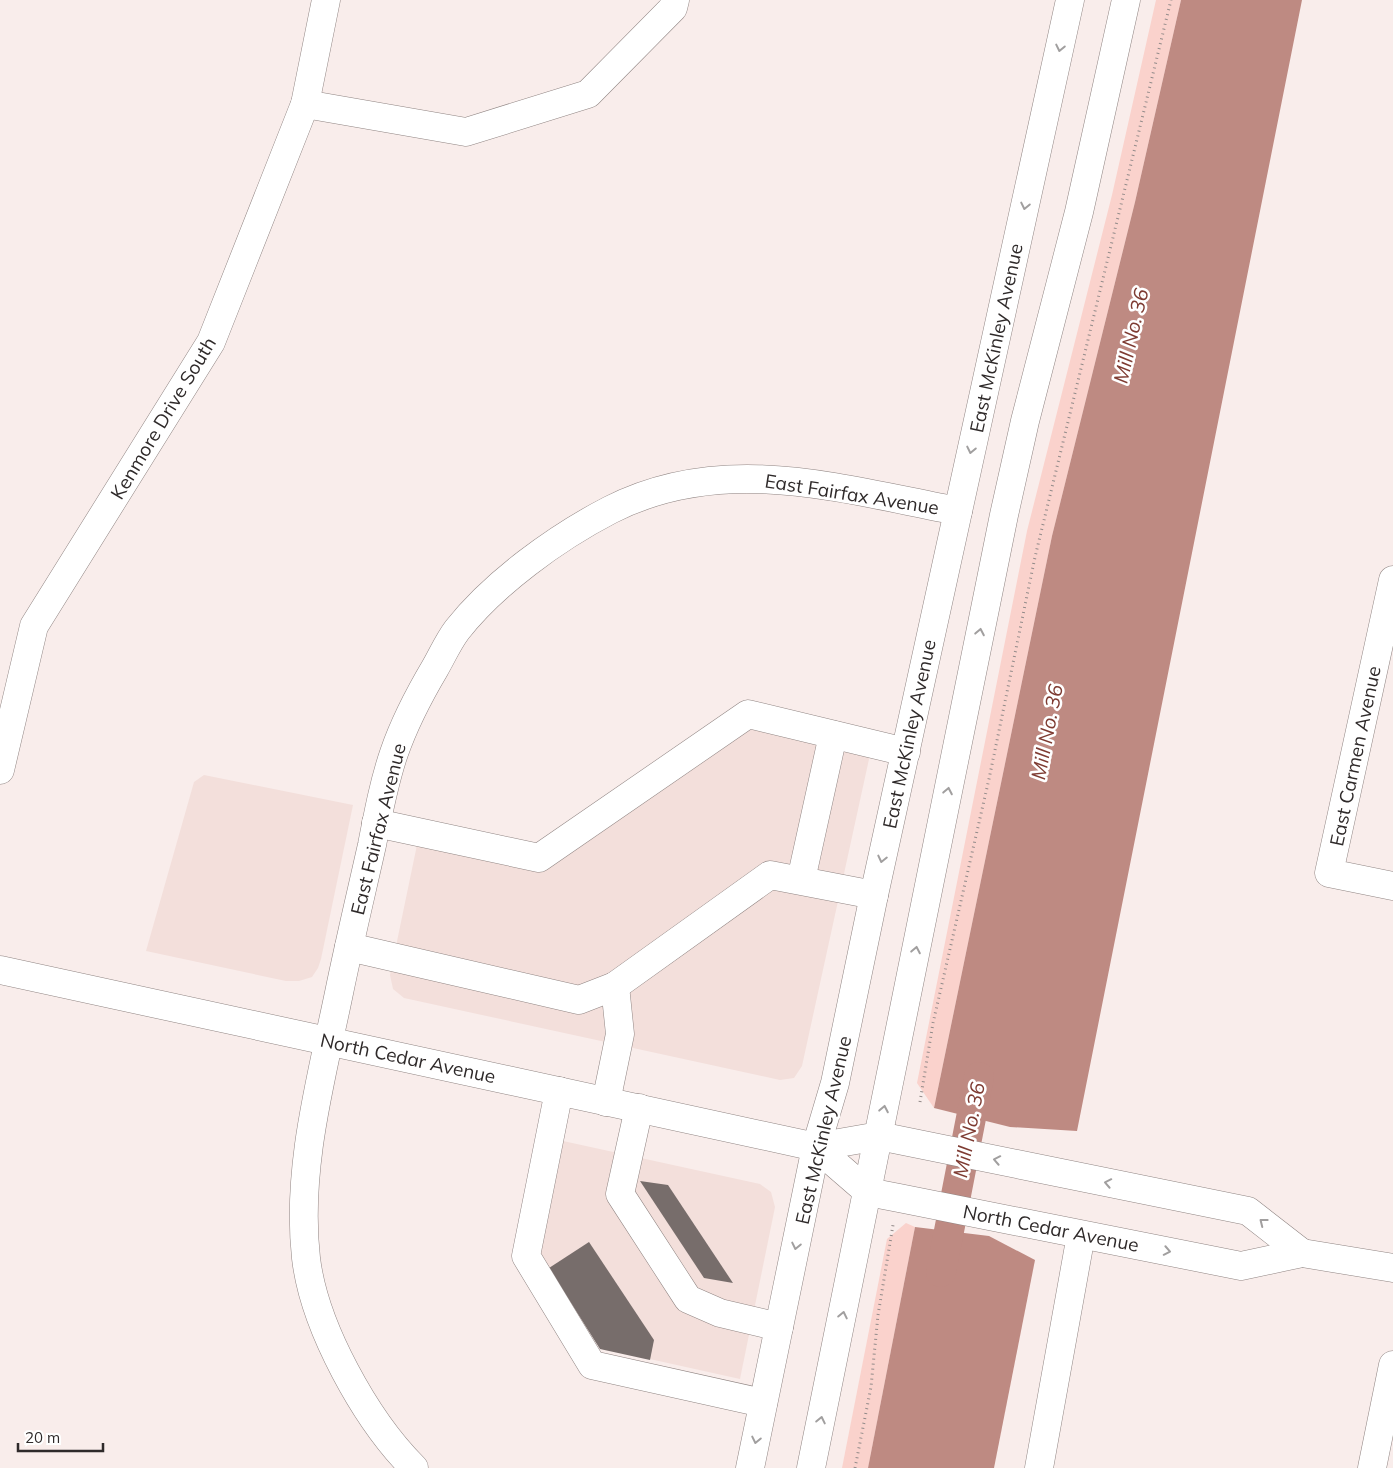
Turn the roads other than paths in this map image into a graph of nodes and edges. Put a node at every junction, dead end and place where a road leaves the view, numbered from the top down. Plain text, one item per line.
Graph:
1 (326, 0) edge
2 (674, 0) edge
3 (1070, 0) edge
4 (1126, 0) edge
5 (305, 104) junction
6 (958, 511) junction
7 (1393, 580) edge
8 (833, 735) junction
9 (906, 752) junction
10 (0, 770) edge
11 (376, 823) junction
12 (801, 880) junction
13 (1393, 886) edge
14 (874, 895) junction
15 (349, 947) junction
16 (0, 970) edge
17 (615, 986) junction
18 (329, 1041) junction
19 (559, 1091) junction
20 (606, 1102) junction
21 (638, 1108) junction
22 (879, 1136) junction
23 (816, 1147) junction
24 (868, 1192) junction
25 (1081, 1235) junction
26 (1302, 1253) junction
27 (1393, 1268) edge
28 (779, 1327) junction
29 (1393, 1365) edge
30 (763, 1403) junction
31 (414, 1468) edge
32 (750, 1468) edge
33 (811, 1468) edge
34 (1038, 1468) edge
35 (1372, 1468) edge

1 - 5 main road, Kenmore Drive South
2 - 5 main road
3 -> 6 main road, East McKinley Avenue
22 -> 4 main road
5 - 10 main road, Kenmore Drive South
6 - 9 main road, East McKinley Avenue
6 - 11 main road, East Fairfax Avenue
7 - 13 main road, East Carmen Avenue
8 - 9 main road
8 - 11 main road
8 - 12 main road
9 -> 14 main road, East McKinley Avenue
11 - 15 main road, East Fairfax Avenue
12 - 14 main road
12 - 17 main road
14 - 23 main road, East McKinley Avenue
15 - 17 main road
15 - 18 main road, East Fairfax Avenue
16 - 18 main road, North Cedar Avenue
17 - 20 main road
18 - 19 main road, North Cedar Avenue
18 - 31 main road, East Fairfax Avenue
19 - 20 main road, North Cedar Avenue
19 - 30 main road
20 - 21 main road, North Cedar Avenue
21 - 23 main road, North Cedar Avenue
21 - 28 main road
22 - 23 main road, North Cedar Avenue
22 - 24 main road
26 -> 22 main road, North Cedar Avenue
23 - 24 main road, North Cedar Avenue
23 -> 28 main road, East McKinley Avenue
24 - 25 main road, North Cedar Avenue
33 -> 24 main road
25 -> 26 main road, North Cedar Avenue
25 - 34 main road
26 - 27 main road, North Cedar Avenue
28 - 30 main road, East McKinley Avenue
29 - 35 main road
30 -> 32 main road, East McKinley Avenue

